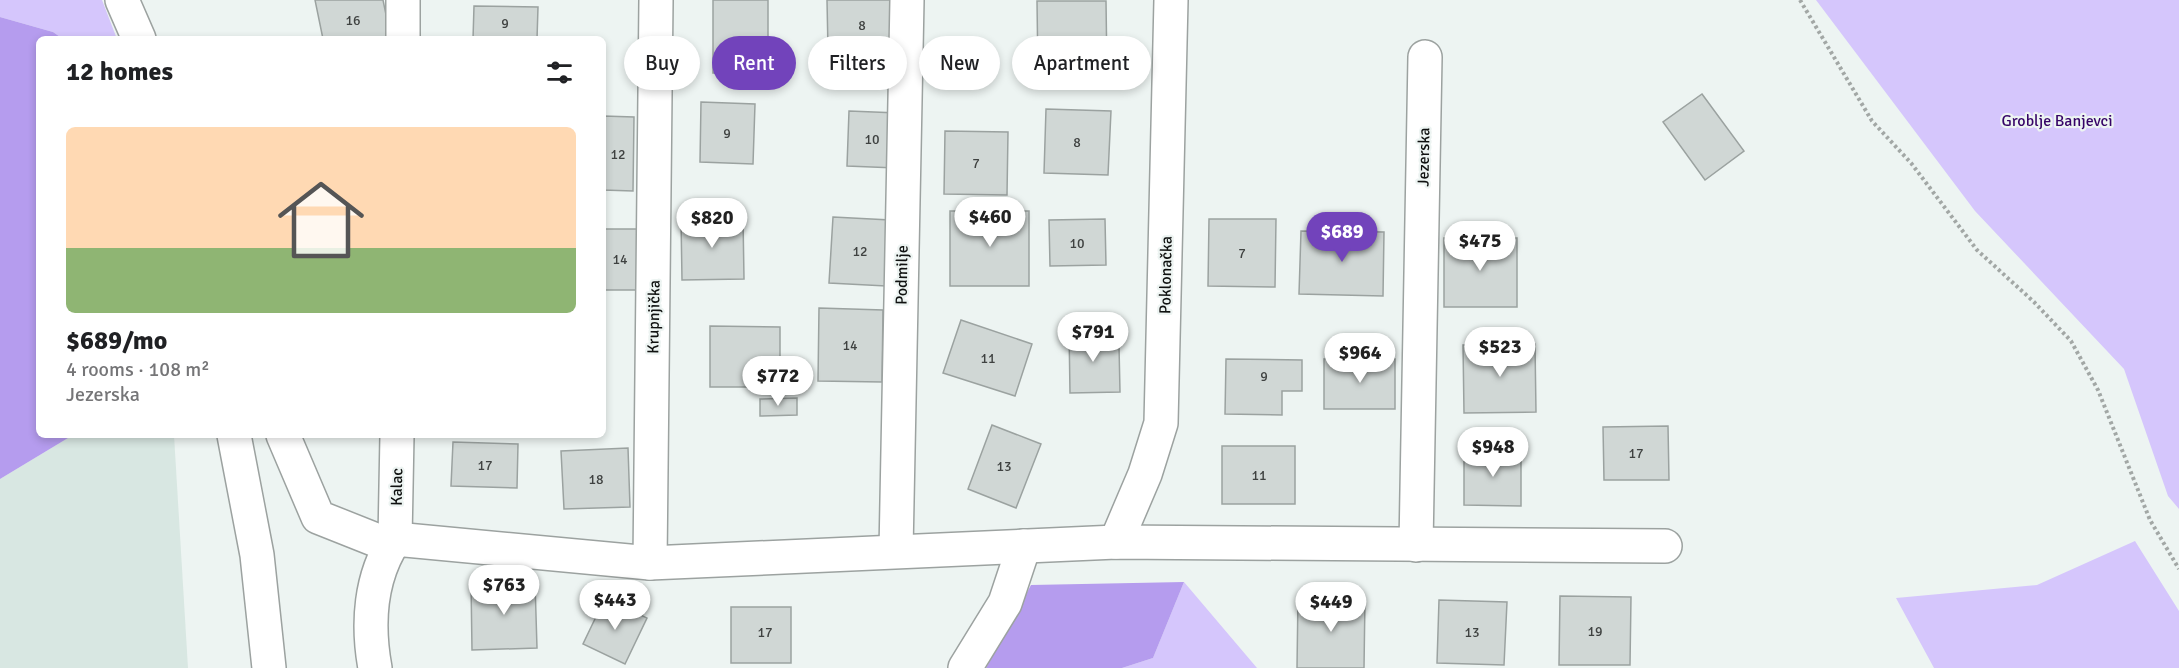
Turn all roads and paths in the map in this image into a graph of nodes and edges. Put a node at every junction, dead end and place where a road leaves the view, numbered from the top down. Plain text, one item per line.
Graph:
1 (122, 0) edge
2 (403, 0) edge
3 (656, 0) edge
4 (907, 0) edge
5 (1171, 0) edge
6 (1800, 0) edge
7 (139, 36) edge
8 (403, 36) edge
9 (1425, 57) dead end
10 (235, 438) edge
11 (284, 438) edge
12 (397, 438) edge
13 (393, 542) junction
14 (1116, 542) junction
15 (1416, 545) junction
16 (1024, 546) junction
17 (1665, 546) dead end
18 (896, 551) junction
19 (651, 563) junction
20 (2179, 569) edge
21 (269, 668) edge
22 (375, 668) edge
23 (965, 668) edge

1 - 7 street
2 - 8 street
3 - 19 street, Krupnjička
4 - 18 street, Podmilje
5 - 14 street, Poklonačka
6 - 20 path
9 - 15 street, Jezerska
10 - 21 street
11 - 13 street
12 - 13 street, Kalac
13 - 19 street
13 - 22 street
14 - 15 street
14 - 16 street
15 - 17 street
16 - 18 street
16 - 23 street
18 - 19 street

